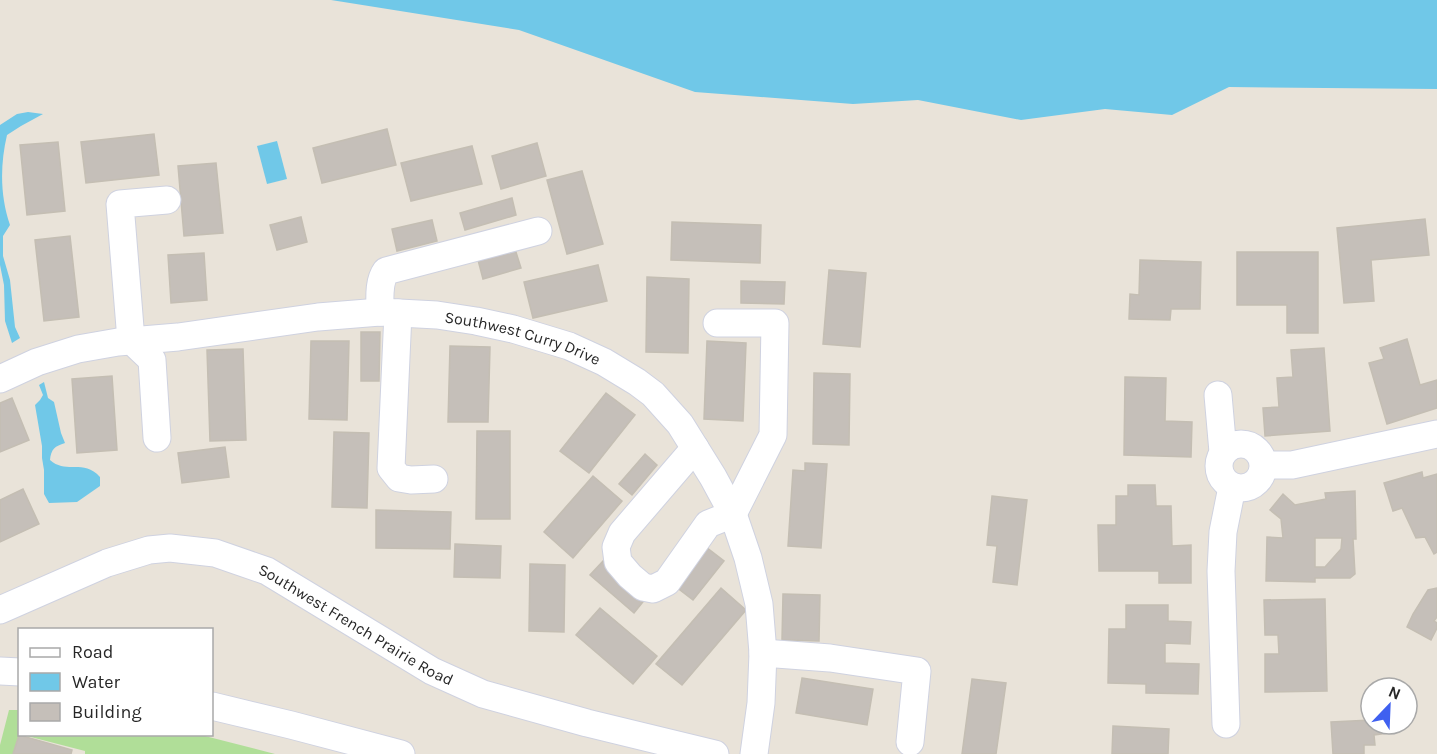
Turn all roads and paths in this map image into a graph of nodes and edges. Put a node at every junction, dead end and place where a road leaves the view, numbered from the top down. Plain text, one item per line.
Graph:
1 (167, 200) dead end
2 (538, 231) dead end
3 (389, 313) junction
4 (717, 323) dead end
5 (131, 340) junction
6 (0, 379) edge
7 (1218, 395) dead end
8 (1437, 434) edge
9 (157, 438) dead end
10 (695, 448) junction
11 (1223, 452) junction
12 (1264, 465) junction
13 (434, 479) dead end
14 (1232, 487) junction
15 (733, 514) junction
16 (0, 610) edge
17 (763, 653) junction
18 (0, 671) edge
19 (18, 672) edge
20 (213, 706) edge
21 (1226, 724) dead end
22 (910, 742) dead end
23 (401, 754) edge
24 (715, 754) edge
25 (754, 754) edge

1 - 5 street
2 - 3 street
3 - 5 street, Southwest Curry Drive
3 - 10 street, Southwest Curry Drive
3 - 13 street
4 - 15 street
5 - 6 street, Southwest Curry Drive
5 - 9 street
7 - 11 street
8 - 12 street
10 - 15 street, Southwest Curry Drive
10 - 15 street
11 - 12 street
11 - 14 street
12 - 14 street
14 - 21 street
15 - 17 street, Southwest Curry Drive
16 - 24 street, Southwest French Prairie Road
17 - 22 street
17 - 25 street, Southwest Curry Drive
18 - 19 street
20 - 23 street

